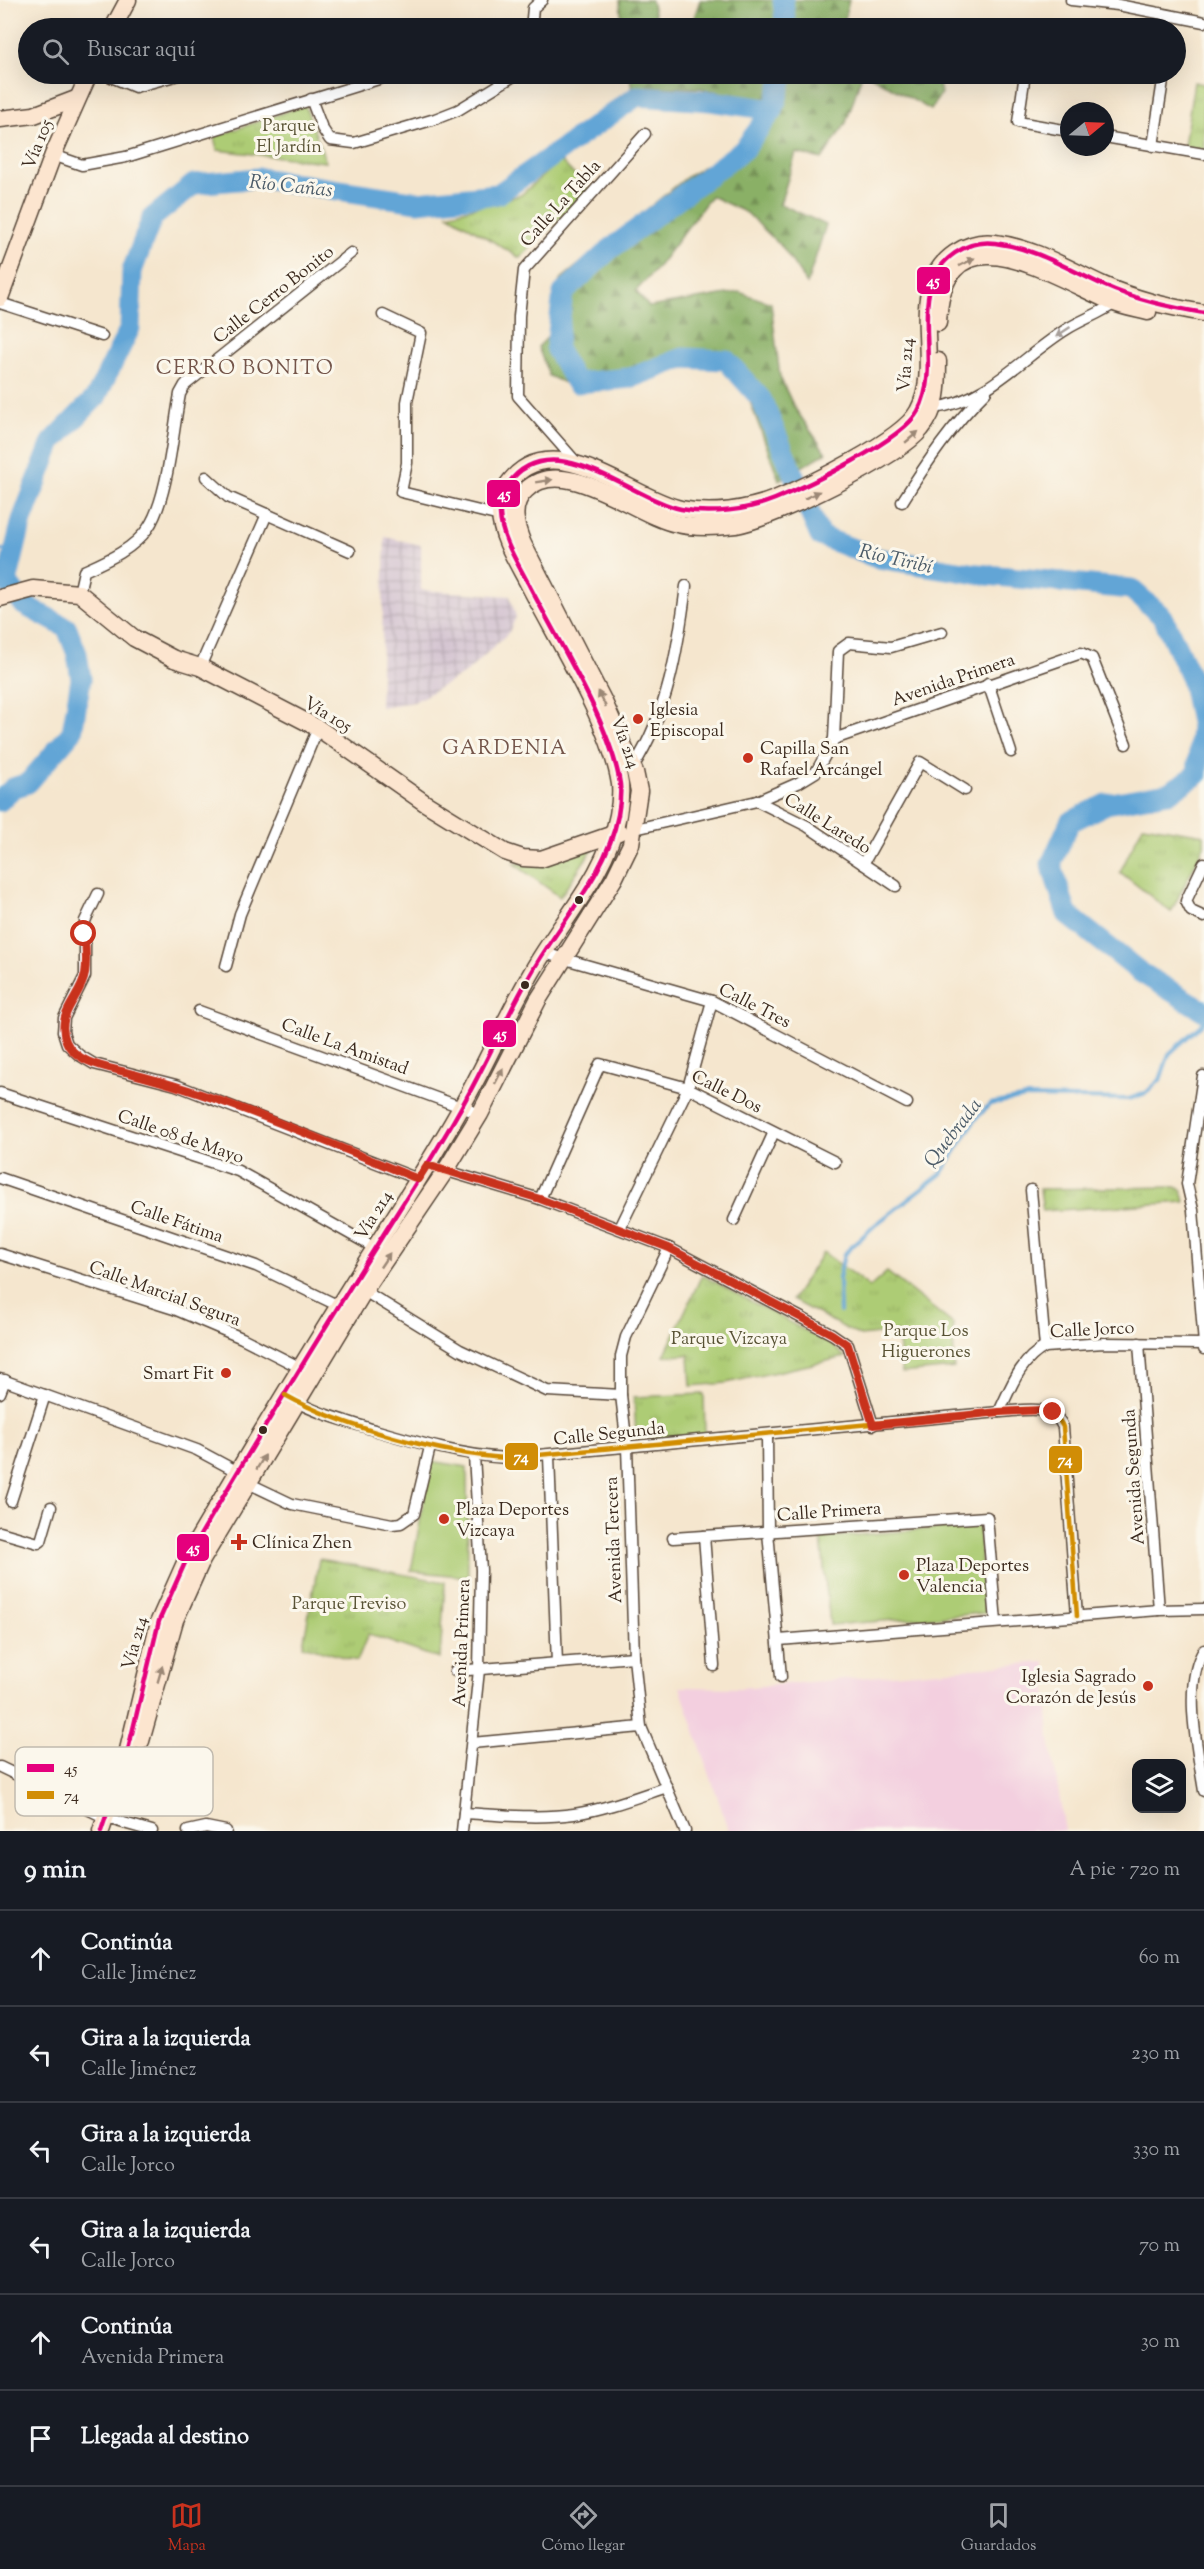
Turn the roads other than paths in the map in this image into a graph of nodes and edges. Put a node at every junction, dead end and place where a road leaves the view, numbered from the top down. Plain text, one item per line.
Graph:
1 (128, 0) edge
2 (542, 0) edge
3 (1071, 0) edge
4 (1119, 2) edge
5 (118, 18) edge
6 (532, 18) edge
7 (1204, 22) edge
8 (84, 84) edge
9 (128, 84) edge
10 (146, 84) edge
11 (361, 84) edge
12 (501, 84) edge
13 (1024, 84) edge
14 (1162, 84) edge
15 (76, 99) junction
16 (311, 99) junction
17 (0, 119) edge
18 (1060, 129) edge
19 (645, 134) dead end
20 (1114, 139) edge
21 (1153, 146) junction
22 (1204, 154) edge
23 (52, 155) junction
24 (351, 254) dead end
25 (0, 298) edge
26 (1118, 298) junction
27 (0, 303) edge
28 (1204, 313) edge
29 (383, 315) dead end
30 (1204, 325) edge
31 (102, 336) dead end
32 (1000, 380) junction
33 (939, 407) junction
34 (950, 430) junction
35 (576, 462) junction
36 (842, 473) junction
37 (206, 477) dead end
38 (902, 502) dead end
39 (777, 505) junction
40 (267, 514) junction
41 (500, 516) junction
42 (350, 551) dead end
43 (686, 586) dead end
44 (79, 593) junction
45 (5, 597) edge
46 (942, 632) dead end
47 (200, 666) junction
48 (988, 683) junction
49 (318, 728) junction
50 (834, 739) junction
51 (1126, 744) dead end
52 (1011, 752) dead end
53 (633, 767) junction
54 (965, 790) dead end
55 (757, 801) junction
56 (635, 829) junction
57 (615, 832) junction
58 (1204, 863) edge
59 (863, 864) junction
60 (896, 886) dead end
61 (98, 894) dead end
62 (1204, 917) edge
63 (544, 953) junction
64 (562, 959) junction
65 (226, 966) dead end
66 (712, 1000) junction
67 (199, 1011) dead end
68 (1203, 1077) edge
69 (688, 1088) junction
70 (0, 1093) edge
71 (907, 1103) dead end
72 (461, 1107) junction
73 (480, 1114) junction
74 (774, 1132) junction
75 (835, 1162) dead end
76 (446, 1170) junction
77 (423, 1172) junction
78 (0, 1178) edge
79 (1030, 1190) dead end
80 (540, 1199) junction
81 (734, 1220) dead end
82 (620, 1228) junction
83 (375, 1248) junction
84 (669, 1248) junction
85 (0, 1254) edge
86 (358, 1288) junction
87 (339, 1306) junction
88 (1139, 1343) junction
89 (1204, 1344) edge
90 (1045, 1347) junction
91 (1204, 1349) edge
92 (307, 1371) junction
93 (2, 1379) edge
94 (0, 1393) edge
95 (45, 1395) junction
96 (621, 1395) junction
97 (291, 1399) junction
98 (999, 1412) junction
99 (873, 1425) junction
100 (767, 1436) junction
101 (430, 1447) junction
102 (627, 1447) junction
103 (474, 1456) junction
104 (549, 1456) junction
105 (243, 1478) junction
106 (11, 1500) dead end
107 (51, 1507) dead end
108 (0, 1532) edge
109 (768, 1532) junction
110 (704, 1536) junction
111 (673, 1538) dead end
112 (1204, 1609) edge
113 (1159, 1610) junction
114 (1077, 1616) junction
115 (996, 1622) junction
116 (778, 1640) junction
117 (1204, 1650) edge
118 (634, 1657) junction
119 (557, 1663) junction
120 (714, 1666) dead end
121 (479, 1670) junction
122 (455, 1671) dead end
123 (781, 1677) dead end
124 (641, 1727) junction
125 (472, 1743) junction
126 (129, 1747) edge
127 (0, 1767) edge
128 (1202, 1769) edge
129 (15, 1775) edge
130 (667, 1787) junction
131 (1204, 1791) edge
132 (464, 1813) junction
133 (92, 1816) edge
134 (109, 1825) edge
135 (152, 1831) edge
136 (188, 1831) edge
137 (226, 1831) edge
138 (462, 1831) edge
139 (685, 1831) edge

1 - 5 main road
2 - 6 street
3 - 4 street
4 - 7 street
8 - 15 main road, Vía 105
9 - 10 street
11 - 16 street
12 - 16 street
13 - 18 street
14 - 21 street
15 - 17 main road
15 - 23 main road, Vía 105
16 - 23 street
19 - 35 street, Calle La Tabla
20 - 21 street
21 - 22 street
23 - 25 main road, Vía 105
24 - 44 street, Calle Cerro Bonito
26 - 28 main road, Vía 214
26 - 30 main road, Vía 214
26 -> 32 street
33 -> 26 main road, Vía 214
26 - 36 main road, Vía 214
27 - 31 street
29 - 41 street
32 - 33 street
32 - 34 street
33 - 34 street
36 -> 33 main road, Vía 214
34 - 38 street
35 - 39 main road, Vía 214
35 - 41 main road, Vía 214
36 - 39 main road, Vía 214
37 - 40 street
53 -> 39 main road, Vía 214
40 - 42 street
40 - 47 street
41 - 57 main road, Vía 214
43 - 53 street
44 - 45 main road
44 - 47 main road, Vía 105
46 - 50 street
47 - 49 main road, Vía 105
48 - 50 street, Avenida Primera
48 - 51 street, Avenida Primera
48 - 52 street
49 - 57 main road, Vía 105
49 - 65 street
50 - 55 street
53 - 56 main road, Vía 214
54 - 59 street
55 - 56 street, Calle Laredo
55 - 59 street, Calle Laredo
56 - 57 main road, Vía 105
56 - 64 main road, Vía 214
57 - 63 main road, Vía 214
58 - 62 street
59 - 60 street, Calle Laredo
61 - 77 street
63 - 64 street, Calle Tres
63 - 72 main road, Vía 214
64 - 66 street, Calle Tres
73 -> 64 main road, Vía 214
66 - 69 street
66 - 71 street, Calle Tres
67 - 72 street, Calle La Amistad
68 - 89 street
69 - 74 street, Calle Dos
69 - 80 street, Calle Dos
69 - 82 street
70 - 83 street, Calle 08 de Mayo
72 - 73 street, Calle La Amistad
72 - 77 main road, Vía 214
73 - 76 main road, Vía 214
74 - 75 street, Calle Dos
74 - 81 street
76 - 77 street
76 - 80 street
86 -> 76 main road, Vía 214
77 - 83 main road, Vía 214
78 - 87 street, Calle Fátima
79 - 90 street
80 - 82 street
82 - 84 street
83 - 86 main road, Vía 214
84 - 96 street, Avenida Tercera
84 - 99 street
85 - 92 street, Calle Marcial Segura
86 - 87 main road, Vía 214
86 - 92 main road, Vía 214
86 - 96 street
87 - 92 main road, Vía 214
88 - 89 street, Calle Jorco
88 - 90 street, Calle Jorco
88 - 113 street, Avenida Segunda
89 - 91 street
90 - 98 street, Calle Jorco
92 - 97 main road, Vía 214
93 - 94 street
93 - 95 street
95 - 105 street
95 - 106 street
96 - 102 street, Avenida Tercera
97 - 101 street, Calle Segunda
97 - 105 main road, Vía 214
98 - 99 street
98 - 114 street
99 - 100 street, Calle Segunda
100 - 102 street, Calle Segunda
100 - 109 street
101 - 103 street, Calle Segunda
101 - 105 street
102 - 104 street, Calle Segunda
102 - 118 street, Avenida Tercera
103 - 104 street, Calle Segunda
103 - 121 street, Avenida Primera
104 - 119 street
105 - 126 main road, Vía 214
107 - 108 street
109 - 110 street, Calle Primera
109 - 115 street, Calle Primera
109 - 116 street
110 - 111 street, Calle Primera
110 - 120 street
112 - 113 street
113 - 114 street
114 - 115 street
115 - 116 street
116 - 123 street
117 - 128 street
118 - 119 street
118 - 124 street, Avenida Tercera
119 - 121 street
121 - 122 street
121 - 125 street, Avenida Primera
124 - 125 street
124 - 130 street, Avenida Tercera
125 - 132 street, Avenida Primera
127 - 129 street
128 - 131 street
130 - 132 street
130 - 139 street, Avenida Tercera
132 - 138 street, Avenida Primera
133 - 134 street
134 - 135 street
136 - 137 street

